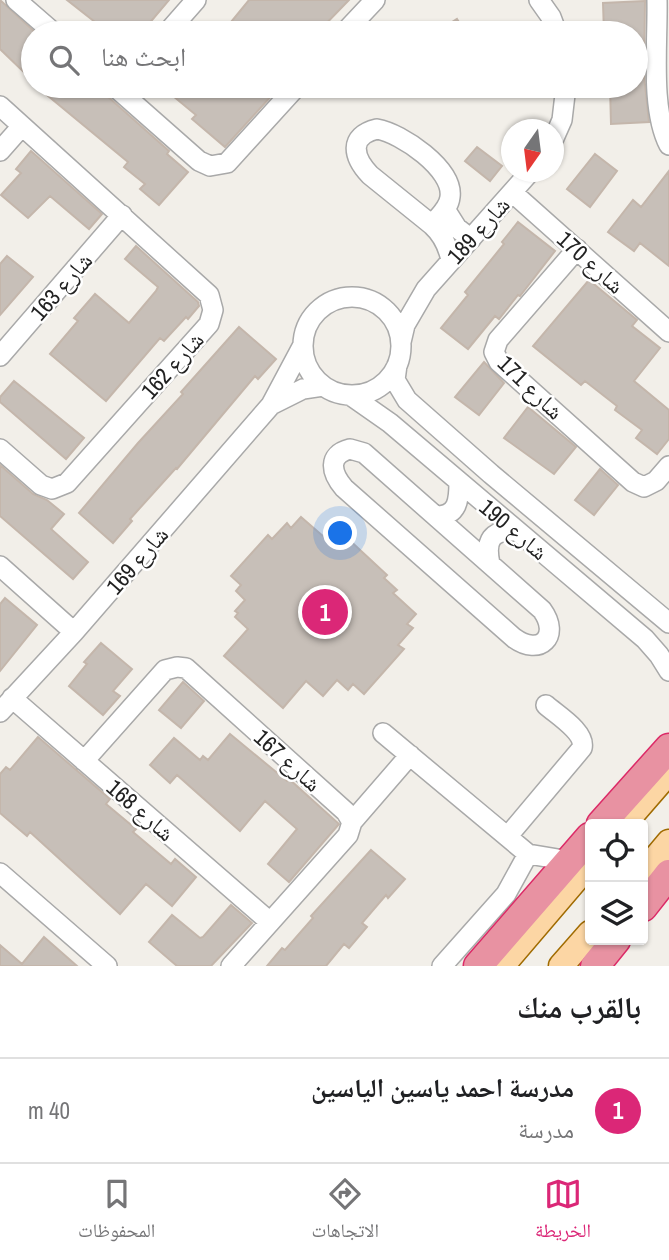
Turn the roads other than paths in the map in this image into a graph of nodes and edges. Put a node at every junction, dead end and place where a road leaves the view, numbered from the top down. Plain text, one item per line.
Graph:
1 (16, 0) edge
2 (196, 0) edge
3 (374, 0) edge
4 (539, 0) edge
5 (657, 0) edge
6 (40, 21) edge
7 (178, 21) edge
8 (355, 21) edge
9 (552, 21) edge
10 (130, 98) edge
11 (286, 98) edge
12 (565, 98) edge
13 (0, 106) edge
14 (562, 119) edge
15 (22, 126) junction
16 (667, 137) edge
17 (0, 151) edge
18 (522, 182) edge
19 (513, 193) junction
20 (122, 215) junction
21 (438, 217) junction
22 (471, 239) junction
23 (577, 249) junction
24 (451, 260) junction
25 (426, 289) junction
26 (378, 305) junction
27 (669, 332) edge
28 (401, 342) junction
29 (303, 345) junction
30 (0, 356) edge
31 (397, 365) junction
32 (323, 386) junction
33 (350, 395) junction
34 (271, 405) junction
35 (0, 449) edge
36 (669, 466) edge
37 (459, 482) junction
38 (436, 516) junction
39 (516, 531) junction
40 (491, 564) junction
41 (0, 566) edge
42 (669, 623) edge
43 (74, 632) junction
44 (669, 671) edge
45 (6, 705) edge
46 (546, 705) dead end
47 (669, 729) edge
48 (383, 733) dead end
49 (669, 748) edge
50 (410, 755) junction
51 (84, 761) junction
52 (669, 772) edge
53 (640, 780) junction
54 (605, 819) edge
55 (628, 819) edge
56 (352, 822) junction
57 (508, 836) junction
58 (669, 842) edge
59 (528, 854) junction
60 (580, 862) edge
61 (648, 867) edge
62 (0, 873) edge
63 (669, 874) edge
64 (542, 893) junction
65 (648, 900) edge
66 (270, 922) junction
67 (585, 939) edge
68 (612, 945) edge
69 (107, 966) edge
70 (231, 966) edge
71 (442, 966) edge
72 (478, 966) edge
73 (502, 966) edge
74 (561, 966) edge
75 (595, 966) edge

1 - 6 street
2 - 7 street
3 - 8 street
4 - 9 street
5 - 16 street
10 - 11 street
12 - 14 street
13 - 15 street, شارع 162
15 - 17 street
15 - 20 street, شارع 162
18 - 19 street, شارع 189
19 - 22 street, شارع 189
19 - 23 street, شارع 170
20 - 30 street, شارع 163
20 - 35 street, شارع 162
21 - 21 street
21 - 22 street
21 - 24 street
22 - 24 street, شارع 189
23 - 27 street, شارع 170
23 - 36 street, شارع 171
24 - 25 street, شارع 189
25 - 26 street, شارع 189
25 - 28 street, شارع 189
26 - 28 street
26 - 29 street
28 - 31 street
29 - 32 street
29 - 34 street, شارع 169
31 - 33 street
31 - 42 street, شارع 190
32 - 33 street
32 - 34 street, شارع 169
33 - 37 street, شارع 190
34 - 43 street, شارع 169
37 - 38 street
37 - 39 street, شارع 190
38 - 40 street
38 - 40 street
39 - 40 street
39 - 44 street, شارع 190
41 - 43 street
43 - 45 street, شارع 169
45 - 51 street, شارع 168
46 - 57 street
47 - 53 street
48 - 50 street
49 - 53 highway
50 - 56 street
50 - 57 street
51 - 56 street, شارع 167
51 - 66 street, شارع 168
52 - 55 main road
53 - 54 highway
56 - 66 street
57 - 59 street
58 - 61 main road
59 - 60 street
59 - 64 street
59 - 71 street
60 - 64 highway
60 - 73 main road
62 - 69 street
63 - 65 highway
64 - 72 highway
66 - 70 street
67 - 74 main road
68 - 75 highway

